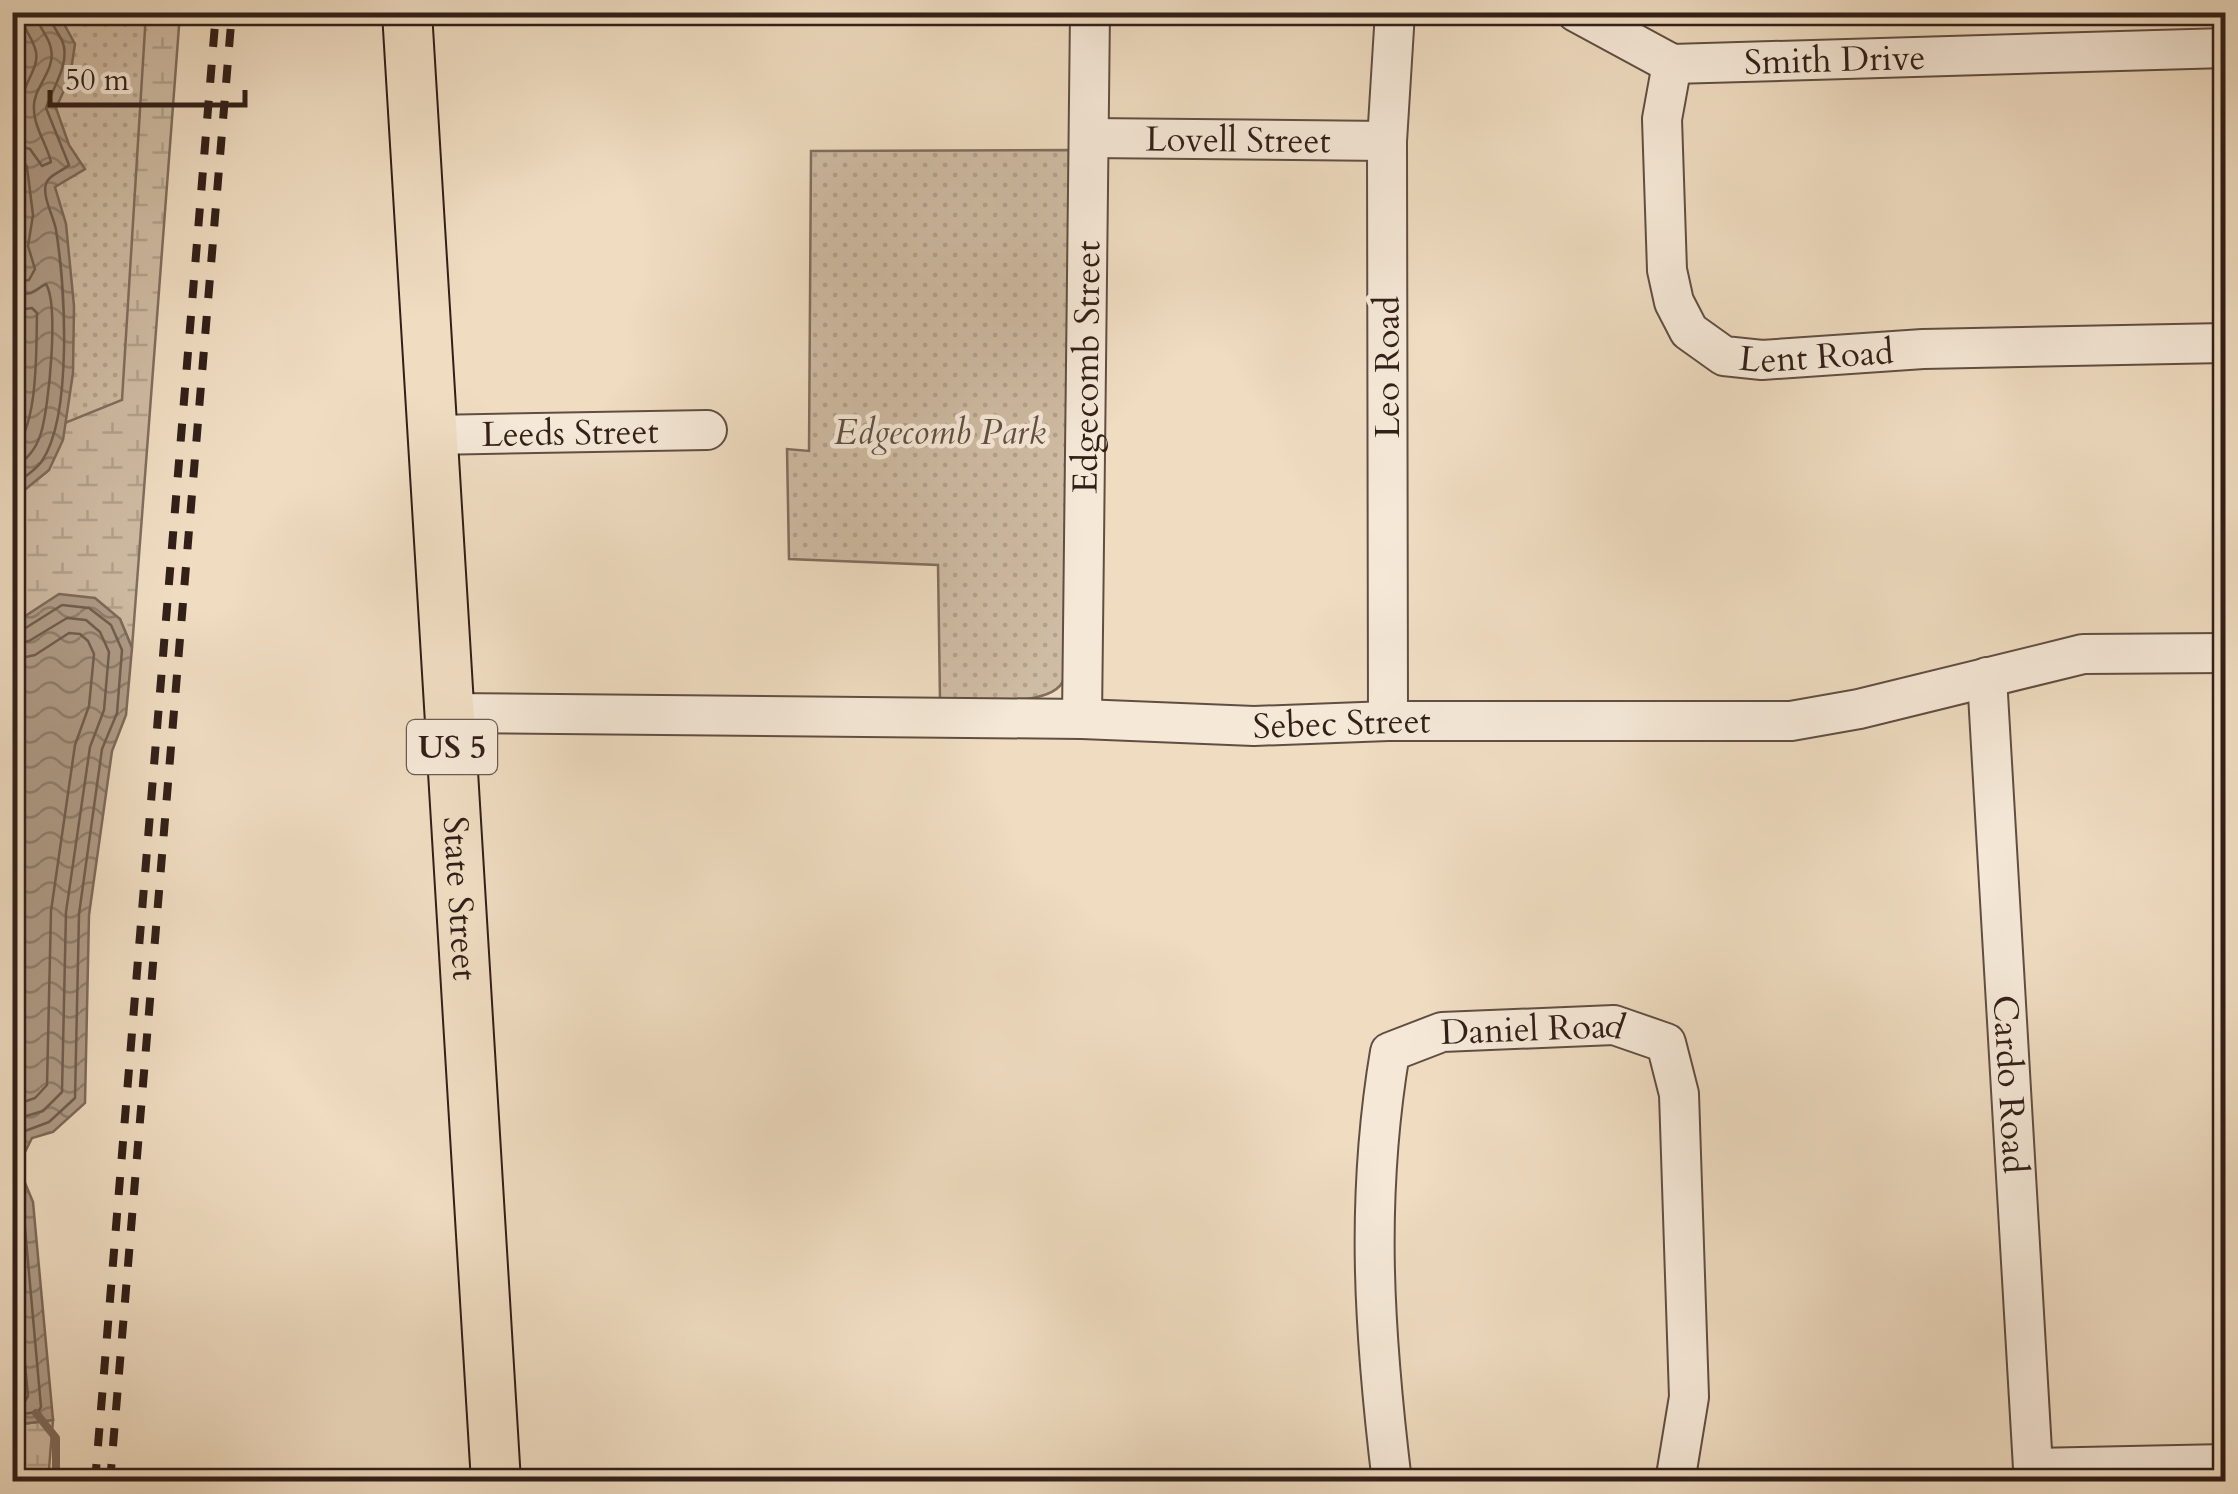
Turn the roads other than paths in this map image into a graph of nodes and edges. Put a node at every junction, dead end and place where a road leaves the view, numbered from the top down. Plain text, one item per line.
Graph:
1 (407, 12) edge
2 (1090, 12) edge
3 (1394, 12) edge
4 (1576, 12) edge
5 (2226, 48) edge
6 (1672, 64) junction
7 (1090, 138) junction
8 (1387, 141) junction
9 (2226, 343) edge
10 (706, 430) dead end
11 (432, 435) junction
12 (2226, 653) edge
13 (1987, 677) junction
14 (450, 713) junction
15 (1082, 719) junction
16 (1388, 721) junction
17 (2226, 1464) edge
18 (2026, 1475) edge
19 (496, 1482) edge
20 (1392, 1482) edge
21 (1676, 1482) edge

1 - 11 main road, State Street / US 5
2 - 7 street, Edgecomb Street
3 - 8 street, Leo Road
4 - 6 street
5 - 6 street, Smith Drive
6 - 9 street, Lent Road
7 - 8 street, Lovell Street
7 - 15 street, Edgecomb Street
8 - 16 street, Leo Road
10 - 11 street, Leeds Street
11 - 14 main road, State Street / US 5
12 - 13 street, Sebec Street
13 - 16 street, Sebec Street
13 - 18 street, Cardo Road
14 - 15 street, Sebec Street
14 - 19 main road, State Street / US 5
15 - 16 street, Sebec Street
17 - 18 street
20 - 21 street, Daniel Road

